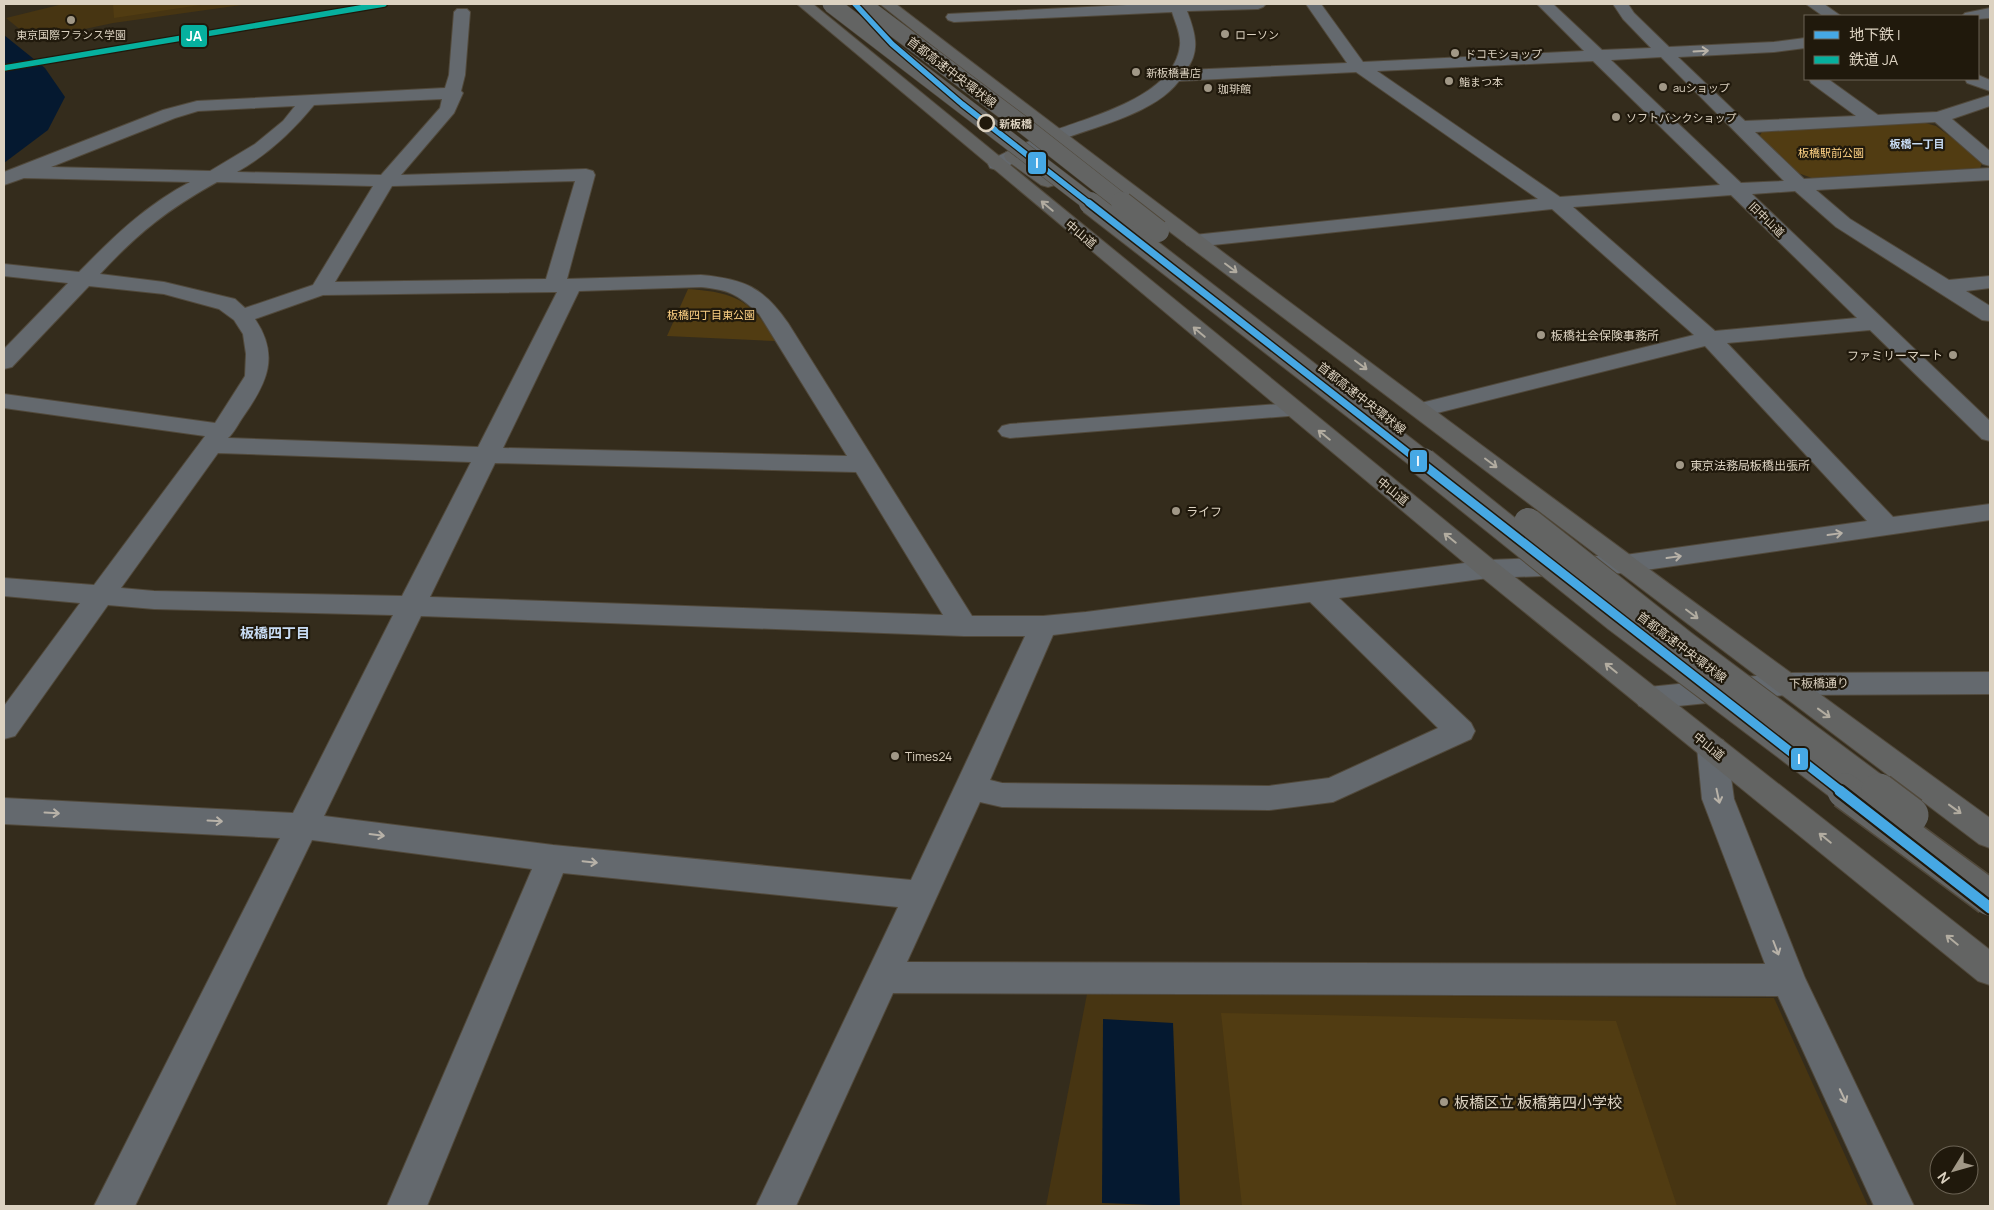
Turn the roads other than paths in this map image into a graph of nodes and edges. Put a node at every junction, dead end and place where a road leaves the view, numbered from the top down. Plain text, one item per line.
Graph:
1 (804, 4) edge
2 (831, 4) edge
3 (857, 4) edge
4 (862, 4) edge
5 (887, 4) edge
6 (1258, 4) edge
7 (1313, 4) edge
8 (1544, 4) edge
9 (1621, 4) edge
10 (1814, 4) edge
11 (1178, 7) junction
12 (462, 12) dead end
13 (1990, 13) edge
14 (1831, 15) edge
15 (1977, 15) edge
16 (954, 17) dead end
17 (1804, 43) edge
18 (1774, 47) junction
19 (1666, 53) junction
20 (1600, 56) junction
21 (1790, 59) dead end
22 (1358, 66) junction
23 (1175, 76) junction
24 (1817, 80) edge
25 (1975, 80) edge
26 (1990, 86) edge
27 (454, 93) junction
28 (309, 100) junction
29 (1990, 100) edge
30 (1939, 117) junction
31 (1872, 120) junction
32 (1741, 127) junction
33 (1057, 136) junction
34 (1005, 160) junction
35 (1990, 160) edge
36 (23, 172) junction
37 (1990, 174) edge
38 (209, 177) junction
39 (4, 179) edge
40 (386, 181) junction
41 (1800, 185) junction
42 (1737, 189) junction
43 (1556, 203) junction
44 (1194, 241) junction
45 (4, 270) edge
46 (84, 279) junction
47 (1990, 282) edge
48 (563, 286) junction
49 (1946, 287) junction
50 (321, 289) junction
51 (1990, 315) edge
52 (242, 316) junction
53 (1875, 323) junction
54 (1710, 338) junction
55 (4, 362) edge
56 (4, 401) edge
57 (1293, 410) junction
58 (1421, 410) junction
59 (1010, 431) dead end
60 (1990, 434) edge
61 (217, 438) junction
62 (485, 456) junction
63 (863, 464) junction
64 (1990, 512) edge
65 (1887, 527) junction
66 (1625, 564) junction
67 (1488, 569) junction
68 (4, 587) edge
69 (1316, 592) junction
70 (102, 595) junction
71 (413, 606) junction
72 (964, 626) junction
73 (1043, 626) junction
74 (1990, 683) edge
75 (1784, 684) junction
76 (1649, 698) junction
77 (4, 728) edge
78 (1712, 748) junction
79 (971, 787) junction
80 (4, 811) edge
81 (302, 826) junction
82 (1990, 835) edge
83 (553, 858) junction
84 (1990, 877) edge
85 (920, 895) junction
86 (1990, 898) edge
87 (1990, 909) edge
88 (1990, 970) edge
89 (882, 977) junction
90 (1788, 980) junction
91 (114, 1206) edge
92 (407, 1206) edge
93 (776, 1206) edge
94 (1894, 1206) edge

1 - 34 highway, 中山道
2 - 86 highway, bridge
3 - 84 highway, 首都高速中央環状線, bridge
4 - 84 highway, 首都高速中央環状線, bridge
5 - 33 highway
6 - 11 street
7 - 22 street
8 - 20 street, 旧中山道
9 - 19 street
10 - 14 street
11 - 16 street
11 - 23 street
12 - 27 street
13 - 15 street
17 - 18 street
19 -> 18 street
18 - 21 street
19 - 20 street
19 - 32 street
20 - 22 street
20 - 42 street, 旧中山道
22 - 23 street
22 - 43 street
23 - 33 street
24 - 31 street
25 - 26 street
27 - 28 street
27 - 40 street
28 - 36 street
28 - 38 street
29 - 30 street
30 - 31 street
30 - 35 street
31 - 32 street
32 - 41 street
33 - 34 street
33 - 44 highway
57 -> 34 highway, 中山道
34 - 87 highway
36 - 38 street
36 - 39 street
37 - 41 street
38 - 40 street
38 - 46 street
40 - 48 street
40 - 50 street
41 - 42 street
41 - 49 street
42 - 43 street
42 - 53 street, 旧中山道
43 - 44 street
43 - 54 street
44 -> 58 highway
45 - 46 street
46 - 52 street
46 - 55 street
47 - 49 street
48 - 50 street
48 - 62 street
48 - 63 street
49 - 51 street
50 - 52 street
52 - 61 street
53 - 54 street
53 - 60 street, 旧中山道
54 - 58 street
54 - 65 street
56 - 61 street
57 - 59 street
67 -> 57 highway, 中山道
58 -> 66 highway
61 - 62 street
61 - 70 street
62 - 63 street
62 - 71 street
63 - 72 street
64 - 65 street
66 -> 65 street
66 - 67 street
66 -> 75 highway
67 - 69 street
76 -> 67 highway, 中山道
68 - 70 street
69 - 73 street
69 - 79 street
70 - 71 street
70 - 77 street
71 - 72 street
71 - 81 street
72 - 73 street
73 - 79 street
74 - 75 street, 下板橋通り
75 - 76 street, 下板橋通り
75 -> 82 highway
76 - 78 highway, 中山道
88 -> 78 highway, 中山道
78 -> 90 street
79 - 85 street
80 -> 81 street
81 -> 83 street
81 - 91 street
83 -> 85 street
83 - 92 street
85 - 89 street
89 - 90 street
89 - 93 street
90 -> 94 street

